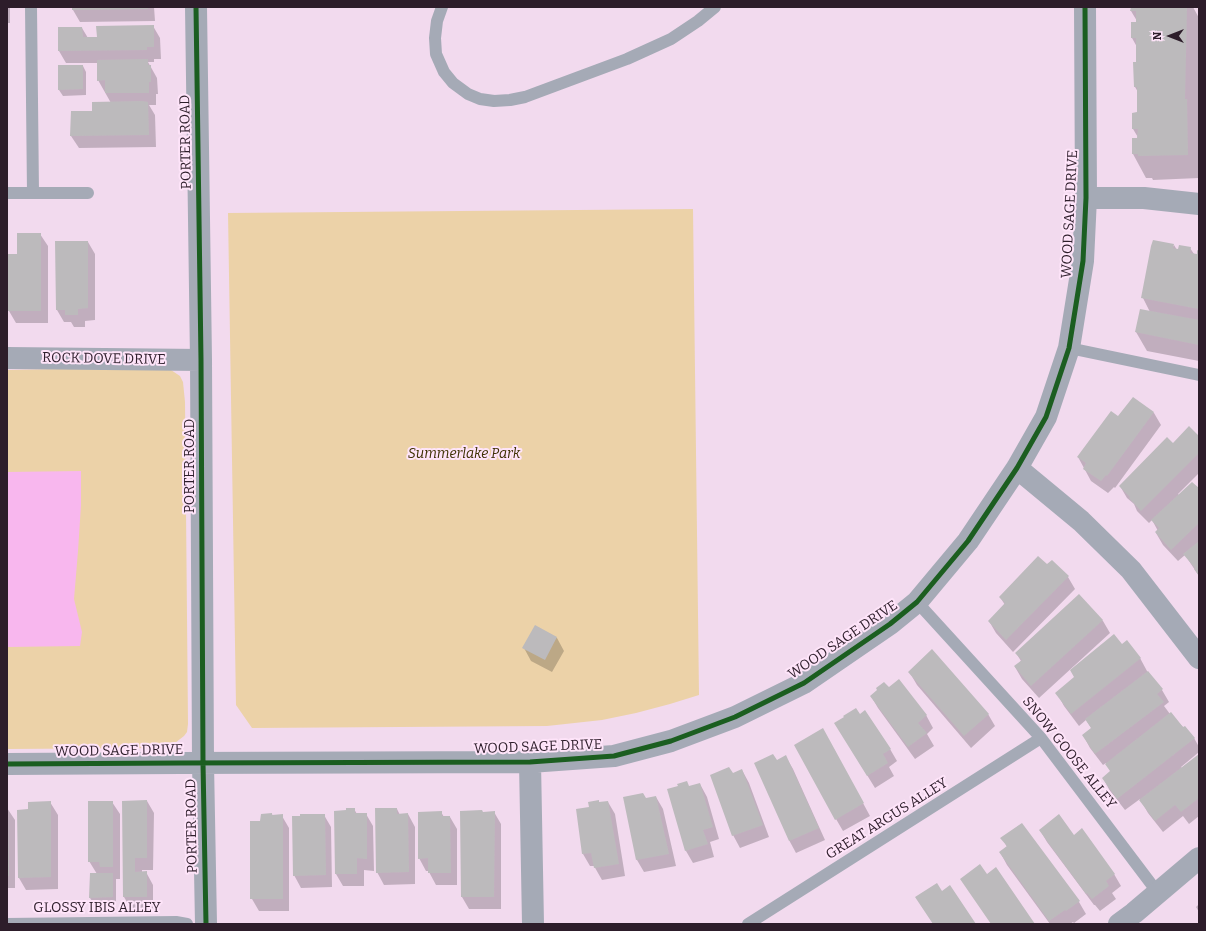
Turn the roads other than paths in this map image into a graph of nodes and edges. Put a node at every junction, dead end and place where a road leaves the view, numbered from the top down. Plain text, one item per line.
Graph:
1 (31, 7) edge
2 (196, 7) edge
3 (442, 7) edge
4 (715, 7) edge
5 (1085, 7) edge
6 (7, 193) edge
7 (33, 193) junction
8 (88, 193) dead end
9 (1086, 198) junction
10 (1199, 204) edge
11 (1069, 348) junction
12 (7, 358) edge
13 (201, 360) junction
14 (1197, 376) edge
15 (1017, 468) junction
16 (917, 602) junction
17 (1199, 658) edge
18 (1041, 738) junction
19 (530, 762) junction
20 (203, 763) junction
21 (7, 764) edge
22 (1199, 858) edge
23 (1158, 893) junction
24 (7, 924) edge
25 (187, 924) edge
26 (206, 924) edge
27 (533, 924) edge
28 (748, 924) edge
29 (1119, 924) edge

1 - 7 lane
2 - 13 street, PORTER ROAD
3 - 4 lane
5 - 9 street, WOOD SAGE DRIVE
6 - 7 lane
7 - 8 lane
9 - 10 street
9 - 11 street, WOOD SAGE DRIVE
11 - 14 lane
11 - 15 street, WOOD SAGE DRIVE
12 - 13 street, ROCK DOVE DRIVE
13 - 20 street, PORTER ROAD
15 - 16 street, WOOD SAGE DRIVE
15 - 17 street
16 - 18 lane, SNOW GOOSE ALLEY
16 - 19 street, WOOD SAGE DRIVE
18 - 23 lane, SNOW GOOSE ALLEY
18 - 28 lane, GREAT ARGUS ALLEY
19 - 20 street, WOOD SAGE DRIVE
19 - 27 street
20 - 21 street, WOOD SAGE DRIVE
20 - 26 street, PORTER ROAD
22 - 23 street
23 - 29 street
24 - 25 lane, GLOSSY IBIS ALLEY

